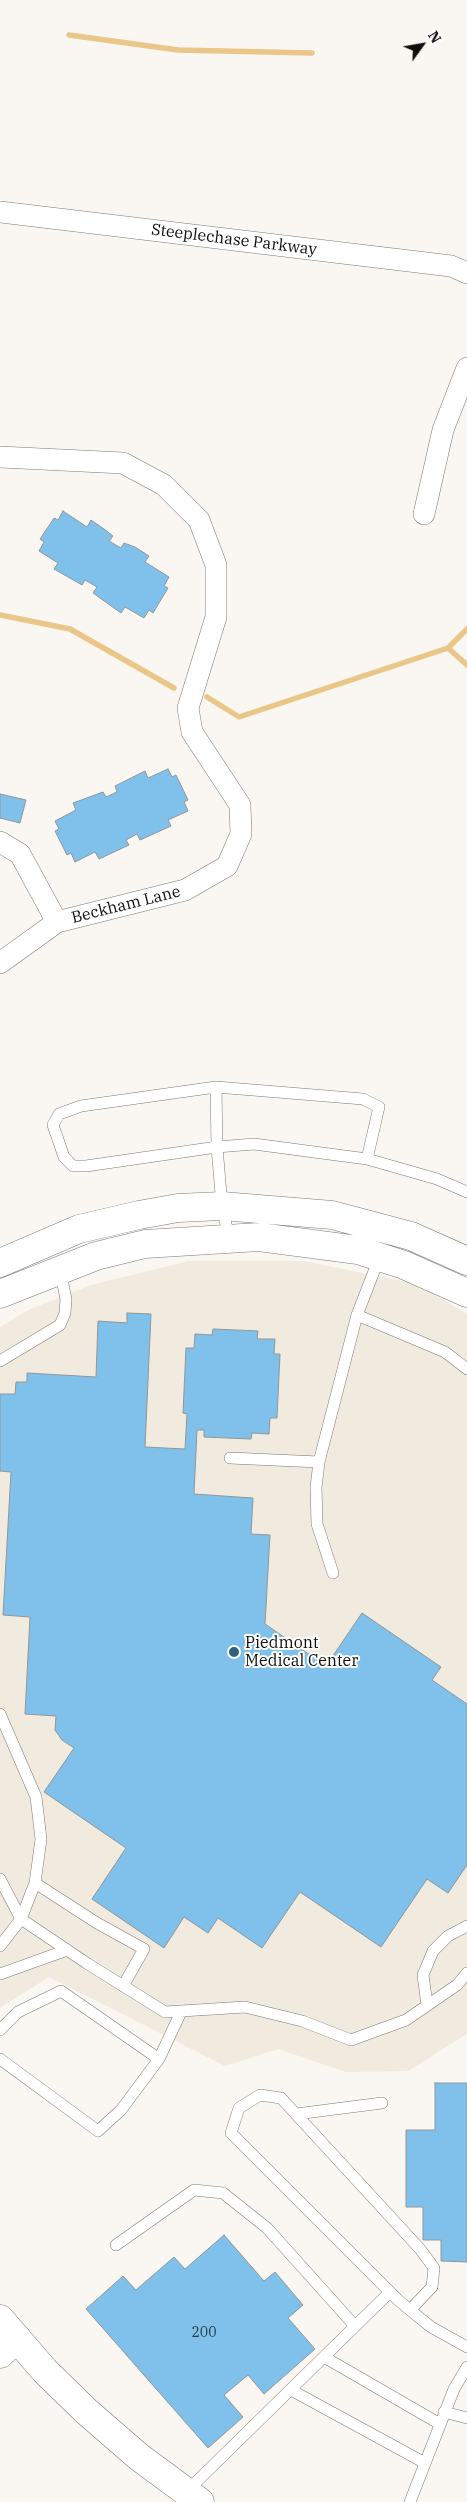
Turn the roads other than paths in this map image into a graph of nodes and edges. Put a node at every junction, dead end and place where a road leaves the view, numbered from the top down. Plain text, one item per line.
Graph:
1 (0, 212) edge
2 (467, 273) edge
3 (467, 368) edge
4 (0, 457) edge
5 (424, 514) dead end
6 (0, 842) edge
7 (58, 922) junction
8 (0, 963) edge
9 (216, 1087) junction
10 (217, 1146) junction
11 (367, 1159) junction
12 (467, 1192) edge
13 (222, 1206) junction
14 (229, 1238) junction
15 (386, 1244) junction
16 (467, 1261) edge
17 (0, 1263) edge
18 (60, 1269) junction
19 (467, 1293) edge
20 (0, 1294) edge
21 (357, 1314) junction
22 (0, 1361) edge
23 (467, 1369) edge
24 (230, 1458) dead end
25 (319, 1462) junction
26 (333, 1574) dead end
27 (0, 1714) edge
28 (0, 1880) edge
29 (35, 1883) junction
30 (22, 1919) junction
31 (467, 1926) edge
32 (0, 1946) edge
33 (67, 1950) junction
34 (467, 1973) edge
35 (0, 1974) edge
36 (123, 1986) junction
37 (427, 2006) junction
38 (181, 2012) junction
39 (0, 2030) edge
40 (0, 2059) edge
41 (160, 2059) junction
42 (382, 2103) dead end
43 (296, 2114) junction
44 (116, 2245) dead end
45 (390, 2292) junction
46 (410, 2310) junction
47 (355, 2326) junction
48 (6, 2337) edge
49 (467, 2347) edge
50 (324, 2357) junction
51 (467, 2367) edge
52 (291, 2390) junction
53 (444, 2412) junction
54 (467, 2418) edge
55 (440, 2424) junction
56 (425, 2464) junction
57 (188, 2499) edge
58 (410, 2502) edge

1 - 2 street, Steeplechase Parkway
3 - 5 street
4 - 7 street, Beckham Lane
6 - 7 street, Beckham Lane
7 - 8 street, Beckham Lane
9 - 10 lane
9 - 10 lane
9 - 11 lane
10 - 11 lane
10 - 13 lane
11 - 12 lane
13 - 14 lane
13 - 15 street
13 - 17 street
14 - 15 street
14 - 18 street
15 - 16 street
15 - 19 street
15 - 21 lane
18 - 20 street
18 - 22 lane
21 - 23 lane
21 - 25 lane
24 - 25 lane
25 - 26 lane
27 - 29 lane
28 - 30 lane
29 - 30 lane
29 - 36 lane
30 - 32 lane
30 - 33 lane
31 - 37 lane
33 - 35 lane
33 - 36 lane
34 - 37 lane
36 - 38 lane
37 - 38 lane
38 - 41 lane
39 - 41 lane
40 - 41 lane
42 - 43 lane
43 - 45 lane
43 - 46 lane
44 - 47 lane
45 - 46 lane
45 - 47 lane
46 - 49 lane
47 - 50 lane
48 - 57 street
50 - 52 lane
50 - 55 lane
51 - 53 lane
52 - 56 lane
52 - 57 lane
53 - 54 lane
53 - 55 lane
55 - 56 lane
56 - 58 lane

